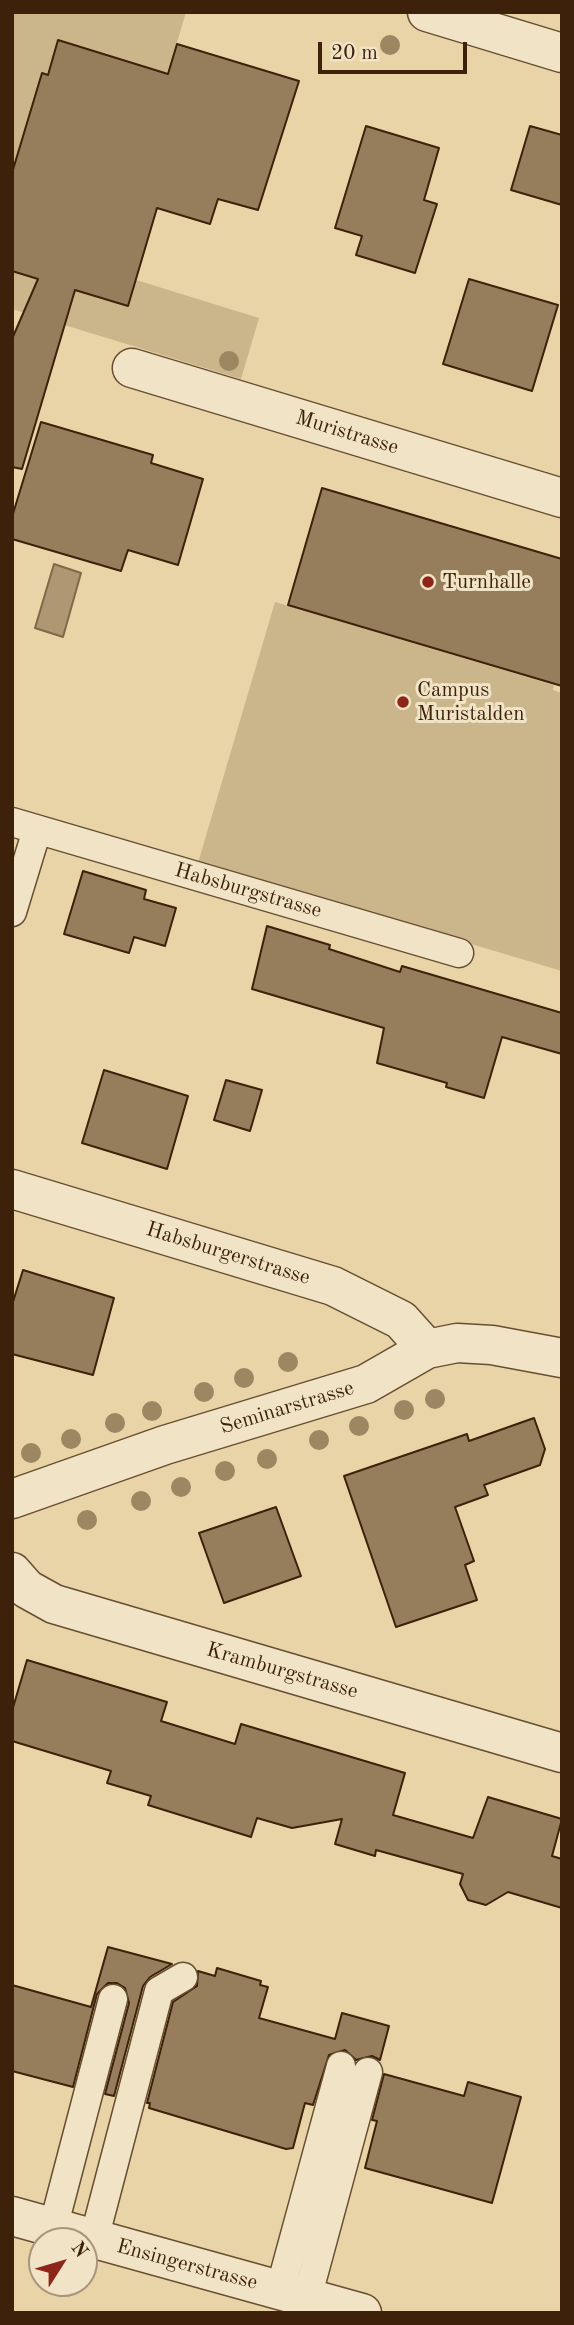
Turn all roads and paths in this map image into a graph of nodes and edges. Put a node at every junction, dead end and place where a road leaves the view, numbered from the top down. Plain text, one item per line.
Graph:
1 (427, 12) edge
2 (562, 53) edge
3 (132, 369) dead end
4 (562, 498) edge
5 (25, 826) edge
6 (12, 912) edge
7 (459, 953) dead end
8 (12, 1189) edge
9 (427, 1349) junction
10 (562, 1358) edge
11 (12, 1499) edge
12 (12, 1572) edge
13 (562, 1754) edge
14 (183, 1977) dead end
15 (113, 1998) dead end
16 (354, 2069) dead end
17 (12, 2216) edge
18 (50, 2227) edge
19 (53, 2227) edge
20 (97, 2227) edge
21 (98, 2240) edge
22 (294, 2294) junction
23 (360, 2313) edge

1 - 2 street
3 - 4 street, Muristrasse
5 - 6 lane, Habsburgstrasse
5 - 7 lane, Habsburgstrasse
8 - 9 street, Habsburgerstrasse
9 - 10 street, Seminarstrasse
9 - 11 street, Seminarstrasse
12 - 13 street, Kramburgstrasse
14 - 20 lane
15 - 19 lane
16 - 22 lane
17 - 18 street, Ensingerstrasse
21 - 22 street, Ensingerstrasse
22 - 23 street, Ensingerstrasse

